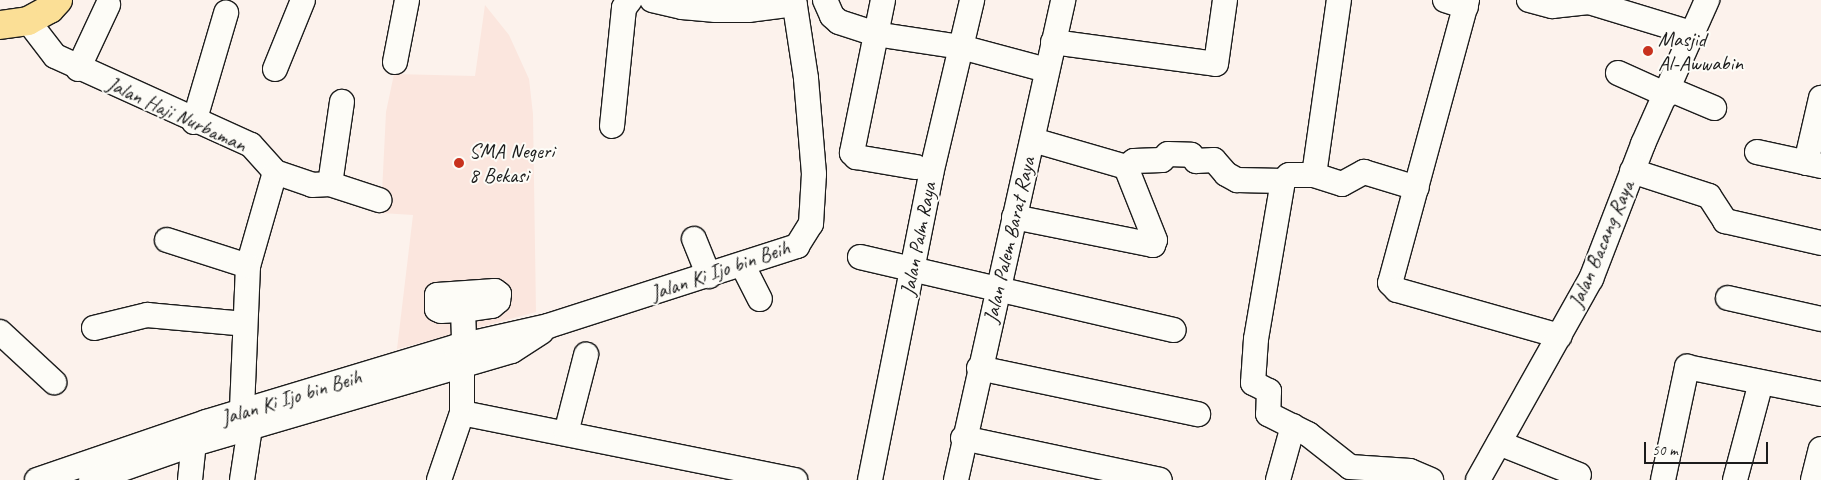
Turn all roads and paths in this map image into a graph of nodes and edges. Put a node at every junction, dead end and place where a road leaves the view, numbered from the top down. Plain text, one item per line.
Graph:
1 (58, 0) edge
2 (303, 0) edge
3 (407, 0) edge
4 (630, 0) edge
5 (652, 0) edge
6 (825, 0) edge
7 (883, 0) edge
8 (972, 0) edge
9 (1062, 0) edge
10 (1225, 0) edge
11 (1339, 0) edge
12 (1529, 0) edge
13 (1706, 0) edge
14 (795, 2) edge
15 (1459, 2) edge
16 (108, 5) dead end
17 (226, 13) dead end
18 (28, 21) junction
19 (0, 25) edge
20 (875, 34) junction
21 (1694, 34) junction
22 (1053, 42) junction
23 (961, 47) junction
24 (395, 62) dead end
25 (78, 69) junction
26 (275, 69) dead end
27 (1046, 70) junction
28 (1618, 72) dead end
29 (1668, 92) junction
30 (1821, 98) edge
31 (342, 102) dead end
32 (1714, 108) dead end
33 (194, 122) junction
34 (612, 126) dead end
35 (1033, 140) junction
36 (1757, 152) dead end
37 (1813, 165) edge
38 (916, 167) dead end
39 (1126, 167) junction
40 (1632, 171) junction
41 (275, 172) junction
42 (1314, 175) junction
43 (1283, 181) junction
44 (330, 184) junction
45 (1417, 188) junction
46 (379, 200) dead end
47 (1014, 217) junction
48 (694, 239) dead end
49 (167, 240) dead end
50 (1821, 243) edge
51 (860, 257) dead end
52 (248, 266) junction
53 (743, 266) junction
54 (913, 268) junction
55 (709, 276) junction
56 (999, 290) junction
57 (760, 298) dead end
58 (1728, 298) dead end
59 (463, 310) dead end
60 (1821, 319) edge
61 (245, 324) junction
62 (94, 328) dead end
63 (1174, 330) dead end
64 (0, 332) edge
65 (1560, 336) junction
66 (463, 355) junction
67 (586, 355) dead end
68 (979, 368) junction
69 (54, 382) dead end
70 (1761, 382) junction
71 (1821, 394) edge
72 (462, 413) junction
73 (1198, 414) dead end
74 (246, 420) junction
75 (1293, 426) junction
76 (566, 433) junction
77 (193, 436) junction
78 (964, 438) junction
79 (1499, 444) junction
80 (1821, 449) edge
81 (1579, 475) dead end
82 (782, 479) edge
83 (38, 480) edge
84 (91, 480) edge
85 (190, 480) edge
86 (242, 480) edge
87 (439, 480) edge
88 (870, 480) edge
89 (956, 480) edge
90 (1160, 480) edge
91 (1278, 480) edge
92 (1431, 480) edge
93 (1478, 480) edge
94 (1664, 480) edge
95 (1735, 480) edge
96 (1813, 480) edge

1 - 18 main road
2 - 26 street
3 - 24 street
4 - 34 street
5 - 14 street
6 - 20 street
7 - 20 street
8 - 23 street, Jalan Palm Raya
9 - 22 street, Jalan Palem Barat Raya
10 - 22 street
11 - 42 street
12 - 21 street
13 - 21 street, Jalan Bacang Raya
14 - 53 street, Jalan Ki Ijo bin Beih
15 - 45 street
16 - 25 street
17 - 33 street
18 - 19 main road
18 - 25 street, Jalan Haji Nurbaman
20 - 23 street
20 - 38 street
21 - 29 street, Jalan Bacang Raya
22 - 27 street, Jalan Palem Barat Raya
23 - 27 street
23 - 54 street, Jalan Palm Raya
25 - 33 street, Jalan Haji Nurbaman
27 - 35 street, Jalan Palem Barat Raya
28 - 29 street
29 - 32 street
29 - 40 street, Jalan Bacang Raya
30 - 37 street
31 - 44 street
33 - 41 street, Jalan Haji Nurbaman
35 - 39 street
35 - 47 street, Jalan Palem Barat Raya
36 - 37 street
39 - 43 street
39 - 47 street
40 - 50 street
40 - 65 street, Jalan Bacang Raya
41 - 44 street
41 - 52 street
42 - 43 street
42 - 45 street
43 - 75 street
44 - 46 street
45 - 65 street
47 - 56 street, Jalan Palem Barat Raya
48 - 55 street
49 - 52 street
51 - 54 street
52 - 61 street
53 - 55 street, Jalan Ki Ijo bin Beih
53 - 57 street
54 - 56 street
54 - 88 street, Jalan Palm Raya
55 - 66 street, Jalan Ki Ijo bin Beih
56 - 63 street
56 - 68 street, Jalan Palem Barat Raya
58 - 60 street
59 - 66 street
61 - 62 street
61 - 74 street
64 - 69 street
65 - 79 street, Jalan Bacang Raya
66 - 72 street
66 - 74 street, Jalan Ki Ijo bin Beih
67 - 76 street
68 - 73 street
68 - 78 street, Jalan Palem Barat Raya
70 - 71 street
70 - 94 street
70 - 95 street
72 - 76 street
72 - 87 street
74 - 77 street, Jalan Ki Ijo bin Beih
74 - 86 street
75 - 91 street
75 - 92 street
76 - 82 street
77 - 83 street, Jalan Ki Ijo bin Beih
77 - 84 street, Jalan Ki Ijo bin Beih
77 - 85 street
78 - 89 street, Jalan Palem Barat Raya
78 - 90 street
79 - 81 street
79 - 93 street, Jalan Bacang Raya
80 - 96 street

